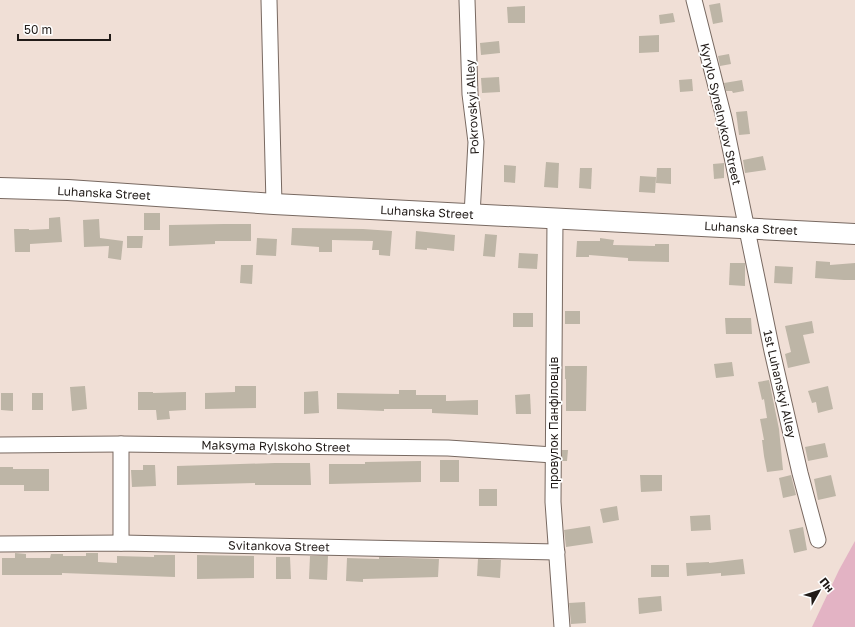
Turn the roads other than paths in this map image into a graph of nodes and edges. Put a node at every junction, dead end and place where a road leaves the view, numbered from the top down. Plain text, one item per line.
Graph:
1 (269, 0) edge
2 (467, 0) edge
3 (694, 0) edge
4 (0, 188) edge
5 (274, 204) junction
6 (472, 215) junction
7 (555, 218) junction
8 (746, 228) junction
9 (855, 234) edge
10 (121, 444) junction
11 (0, 445) edge
12 (553, 455) junction
13 (818, 540) dead end
14 (121, 543) junction
15 (0, 544) edge
16 (557, 552) junction
17 (562, 627) edge

1 - 5 street
2 - 6 street, Pokrovskyi Alley
3 - 8 street, Kyrylo Synelnykov Street
4 - 5 main road, Luhanska Street
5 - 6 main road, Luhanska Street
6 - 7 main road, Luhanska Street
7 - 8 main road, Luhanska Street
7 - 12 street, провулок Панфіловців
8 - 9 main road, Luhanska Street
8 - 13 street, 1st Luhanskyi Alley
10 - 11 street, Maksyma Rylskoho Street
10 - 12 street, Maksyma Rylskoho Street
10 - 14 street
12 - 16 street, провулок Панфіловців
14 - 15 street, Svitankova Street
14 - 16 street, Svitankova Street
16 - 17 street, провулок Панфіловців

